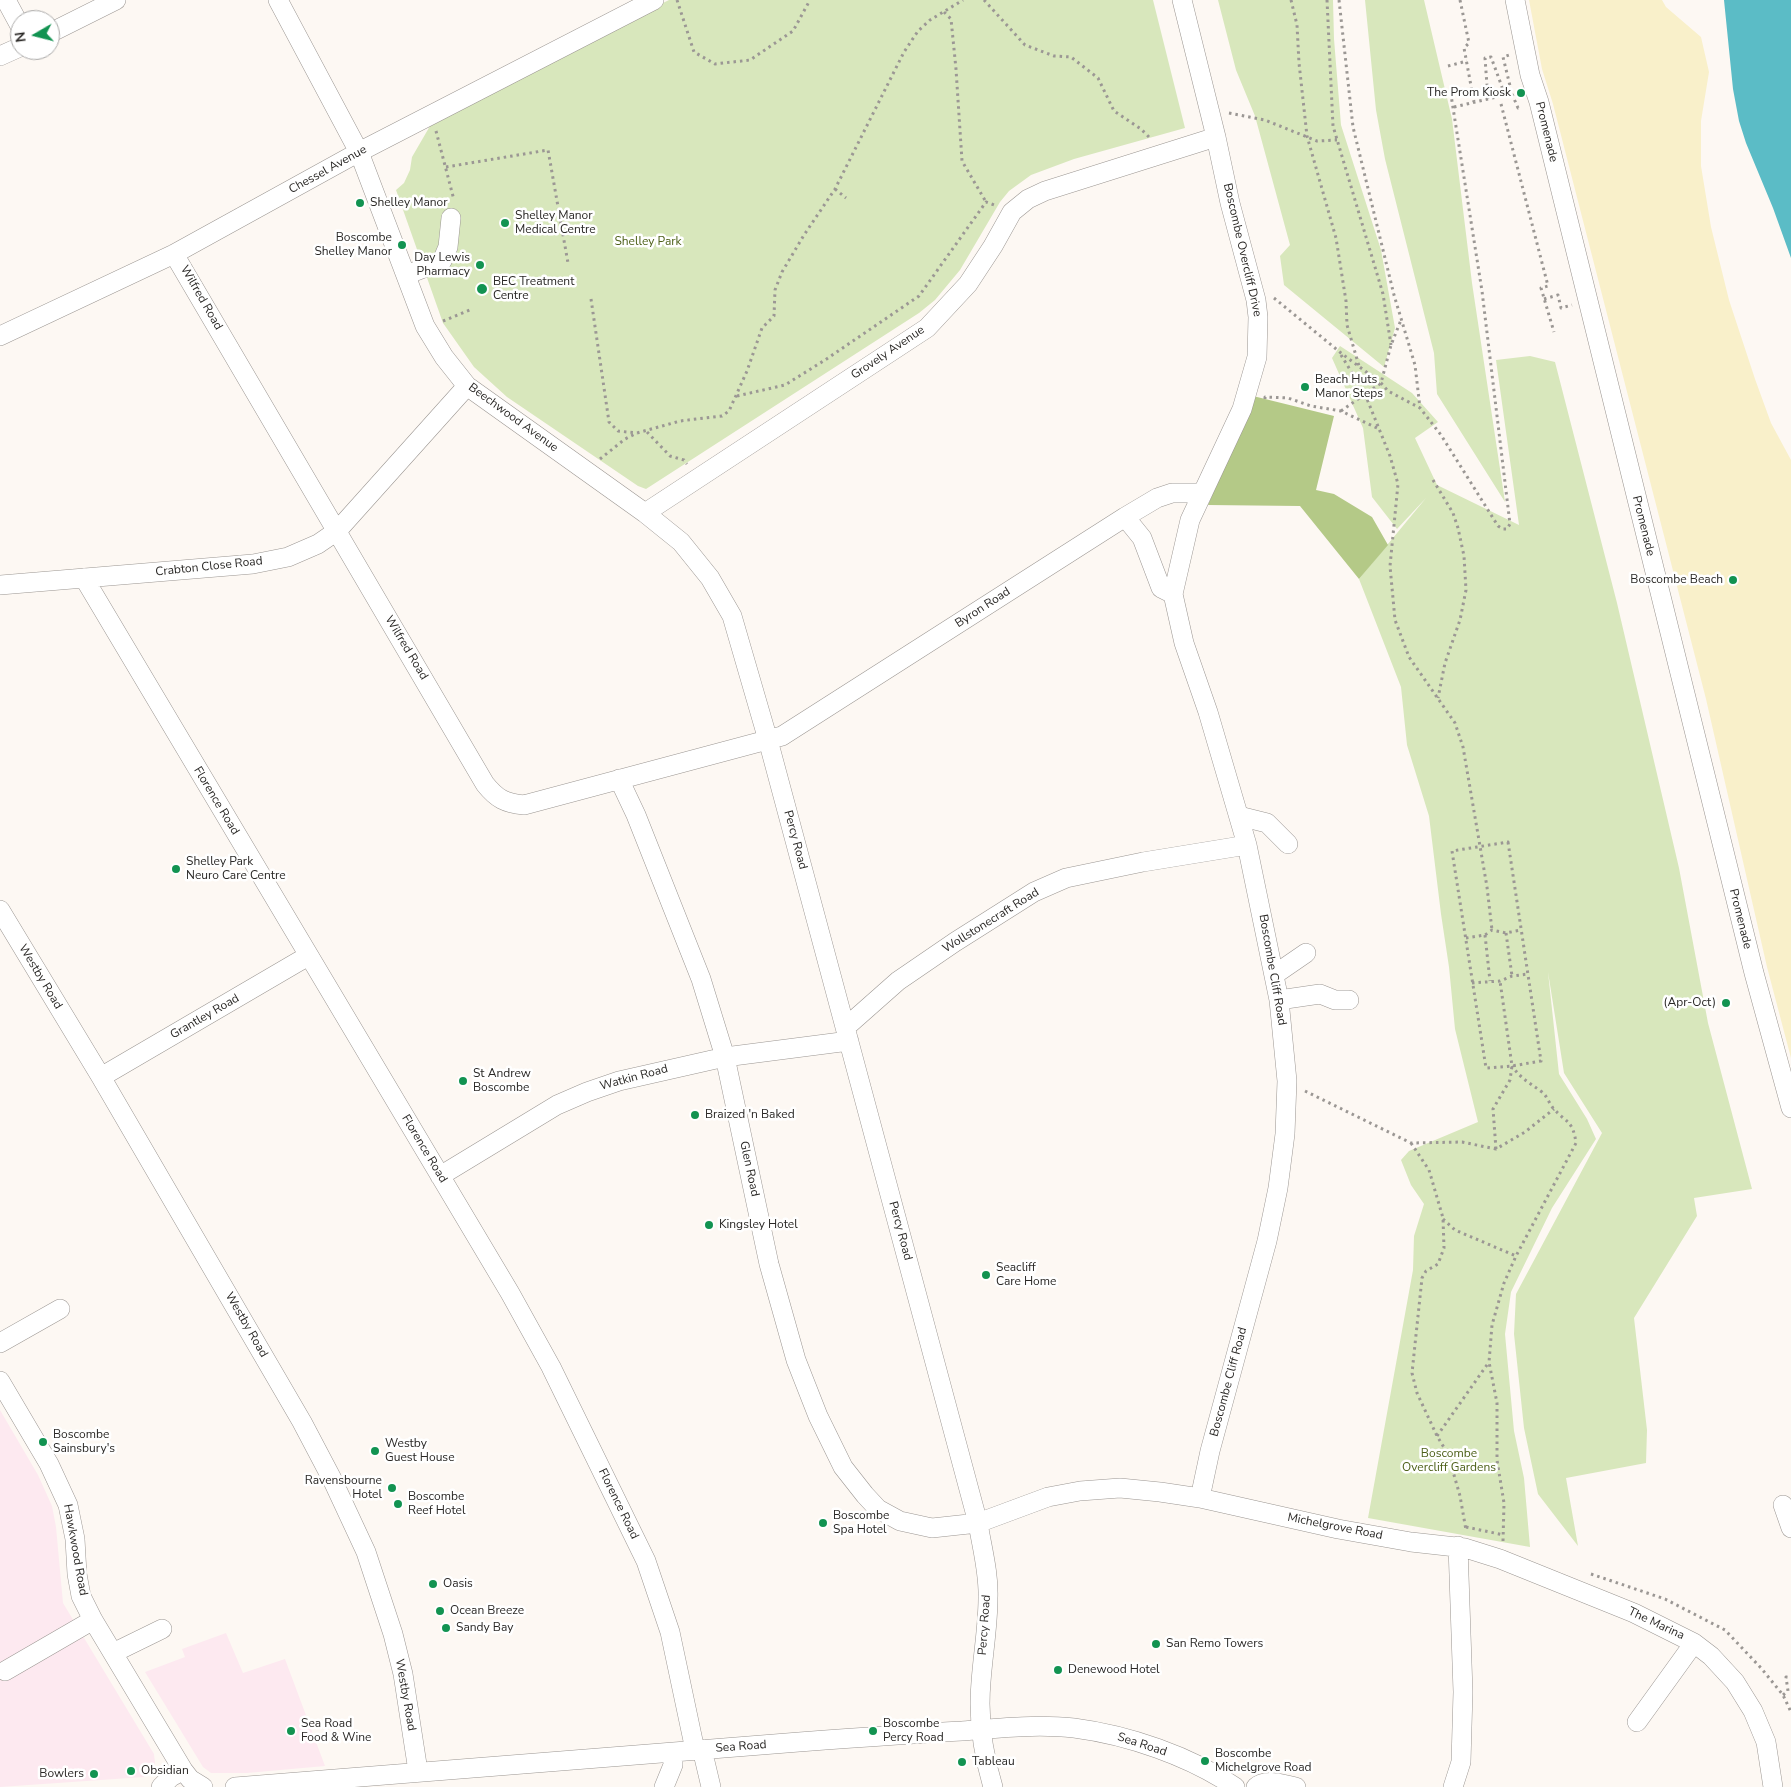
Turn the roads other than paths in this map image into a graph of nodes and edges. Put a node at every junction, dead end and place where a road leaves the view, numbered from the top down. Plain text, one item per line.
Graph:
1 (116, 0) edge
2 (278, 0) edge
3 (654, 0) edge
4 (1182, 0) edge
5 (1515, 0) edge
6 (60, 28) edge
7 (1216, 137) junction
8 (359, 152) junction
9 (453, 211) road end
10 (174, 254) junction
11 (406, 275) junction
12 (0, 336) edge
13 (467, 386) junction
14 (1202, 494) junction
15 (646, 513) junction
16 (1124, 518) junction
17 (337, 531) junction
18 (84, 578) junction
19 (0, 585) edge
20 (1173, 594) junction
21 (768, 740) junction
22 (619, 779) junction
23 (1239, 816) junction
24 (1288, 844) dead end
25 (1247, 845) junction
26 (0, 910) edge
27 (1306, 953) dead end
28 (308, 956) junction
29 (1274, 975) junction
30 (1279, 1000) junction
31 (1349, 1000) dead end
32 (848, 1034) junction
33 (725, 1057) junction
34 (101, 1078) junction
35 (1791, 1108) edge
36 (440, 1176) junction
37 (60, 1308) dead end
38 (0, 1343) edge
39 (0, 1381) edge
40 (1200, 1498) junction
41 (1783, 1505) dead end
42 (978, 1523) junction
43 (1791, 1528) edge
44 (1462, 1547) junction
45 (93, 1620) junction
46 (162, 1629) dead end
47 (1694, 1643) junction
48 (113, 1653) junction
49 (5, 1671) dead end
50 (1637, 1722) dead end
51 (982, 1729) junction
52 (698, 1750) junction
53 (673, 1752) junction
54 (183, 1770) junction
55 (418, 1771) junction
56 (330, 1783) edge
57 (161, 1787) edge
58 (203, 1787) edge
59 (235, 1787) edge
60 (664, 1787) edge
61 (711, 1787) edge
62 (993, 1787) edge
63 (1235, 1787) edge
64 (1256, 1787) edge
65 (1296, 1787) edge
66 (1453, 1787) edge
67 (1773, 1787) edge

1 - 6 street
2 - 8 street, Beechwood Avenue
3 - 8 street, Chessel Avenue
4 - 7 street, Boscombe Overcliff Drive
5 - 35 street, Promenade
7 - 14 street, Boscombe Overcliff Drive
7 - 15 street, Grovely Avenue
8 - 10 street, Chessel Avenue
8 - 11 street, Beechwood Avenue
9 - 11 street
10 - 12 street, Chessel Avenue
10 - 17 street, Wilfred Road
11 - 13 street, Beechwood Avenue
13 - 15 street, Beechwood Avenue
13 - 17 street, Crabton Close Road
14 - 16 street, Byron Road
14 - 20 street, Boscombe Cliff Road
15 - 21 street, Beechwood Avenue
16 - 20 street
16 - 21 street, Byron Road
17 - 18 street, Crabton Close Road
17 - 22 street, Wilfred Road
18 - 19 street, Crabton Close Road
18 - 28 street, Florence Road
20 - 23 street, Boscombe Cliff Road
21 - 22 street, Wilfred Road
21 - 32 street, Percy Road
22 - 33 street, Glen Road
23 - 24 street
23 - 25 street, Boscombe Cliff Road
25 - 29 street, Boscombe Cliff Road
25 - 32 street, Wollstonecraft Road
26 - 34 street, Westby Road
27 - 29 street
28 - 34 street, Grantley Road
28 - 36 street, Florence Road
29 - 30 street, Boscombe Cliff Road
30 - 31 street
30 - 40 street, Boscombe Cliff Road
32 - 33 street, Watkin Road
32 - 42 street, Percy Road
33 - 36 street, Watkin Road
33 - 42 street, Glen Road
34 - 55 street, Westby Road
36 - 52 street, Florence Road
37 - 38 street
39 - 45 street, Hawkwood Road
40 - 42 street, Michelgrove Road
40 - 44 street, Michelgrove Road
41 - 43 street
42 - 51 street, Percy Road
44 - 47 street, The Marina
44 - 66 street
45 - 48 street, Hawkwood Road
45 - 49 street
46 - 48 street
47 - 50 street
47 - 67 street, The Marina
48 - 54 street, Hawkwood Road
51 - 52 street, Sea Road
51 - 62 street, Percy Road
51 - 63 street, Sea Road
52 - 53 street, Sea Road
52 - 61 street, Florence Road
53 - 55 street, Sea Road
53 - 60 street
54 - 57 street
54 - 58 street
55 - 56 street, Sea Road
56 - 59 street, Sea Road
64 - 65 street

